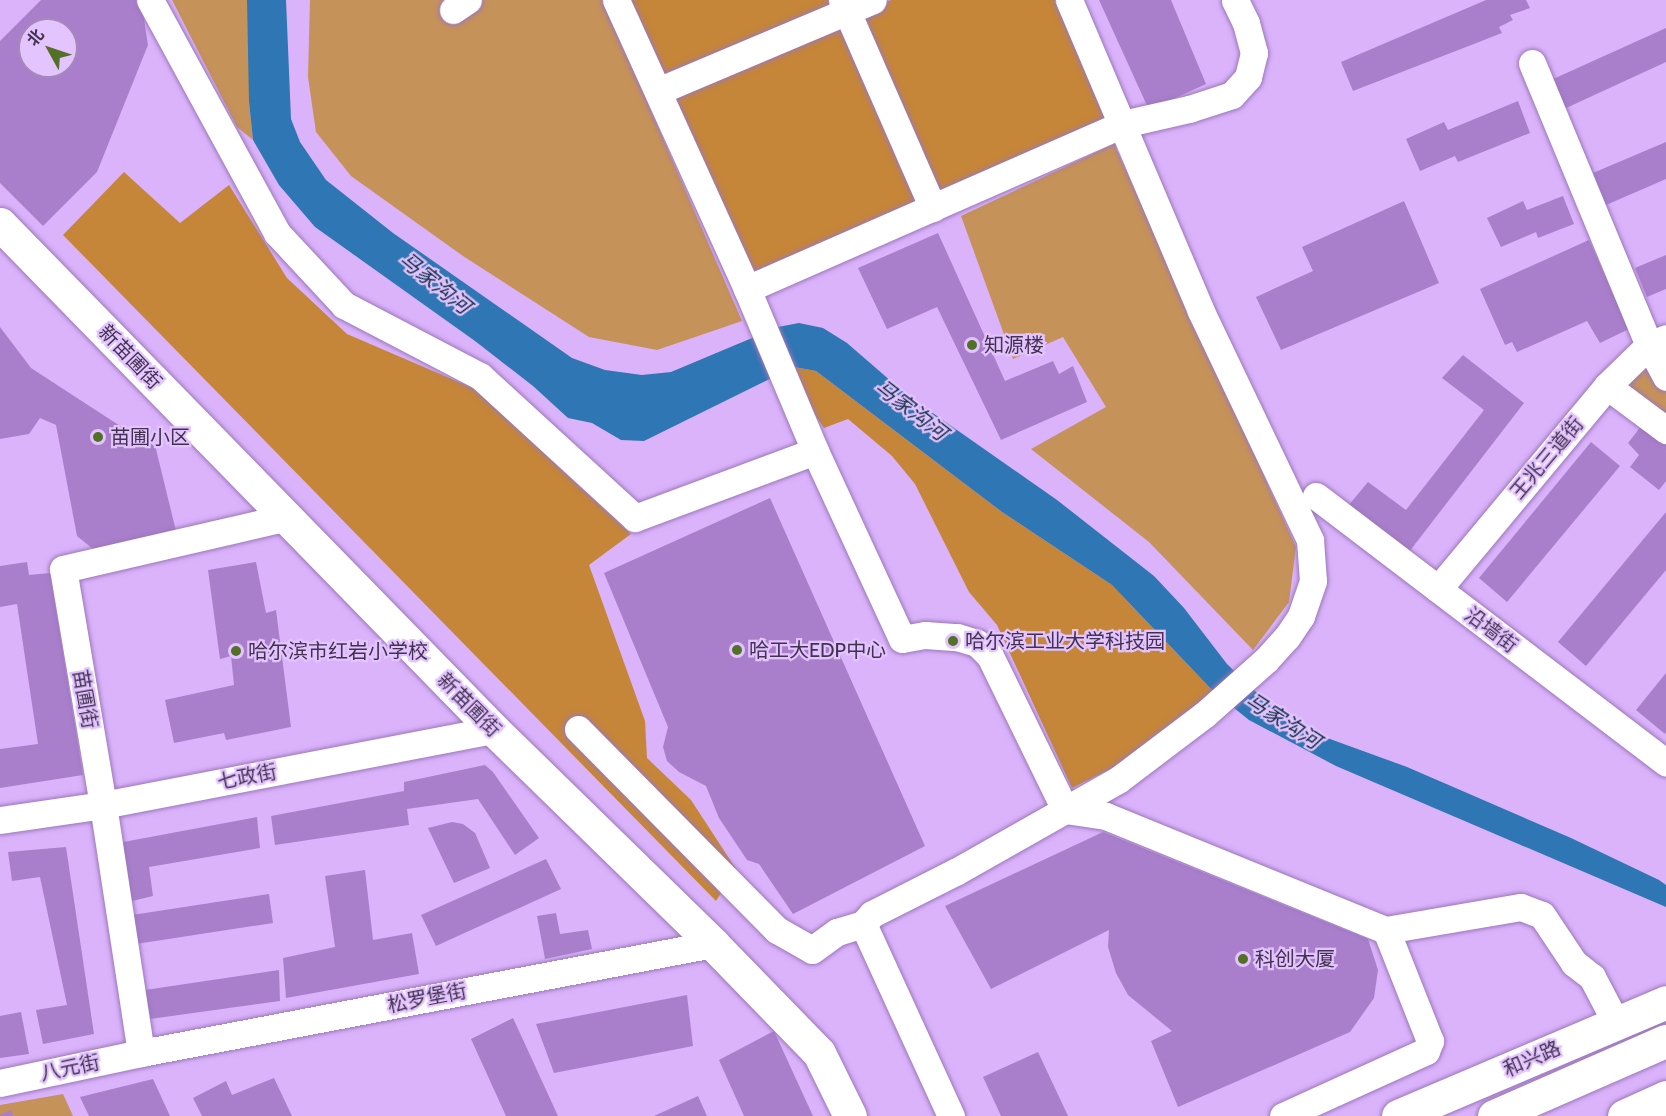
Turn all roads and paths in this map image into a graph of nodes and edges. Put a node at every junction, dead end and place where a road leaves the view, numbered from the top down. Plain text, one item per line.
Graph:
1 (150, 0) edge
2 (616, 0) edge
3 (873, 0) edge
4 (1069, 0) edge
5 (1235, 0) edge
6 (845, 6) edge
7 (1532, 63) dead end
8 (658, 91) junction
9 (1123, 124) junction
10 (933, 208) junction
11 (4, 238) edge
12 (747, 289) junction
13 (1657, 341) edge
14 (1666, 377) edge
15 (1607, 386) junction
16 (1666, 430) edge
17 (814, 451) junction
18 (1316, 496) dead end
19 (278, 519) junction
20 (1438, 589) junction
21 (578, 729) dead end
22 (489, 731) junction
23 (1666, 763) edge
24 (103, 805) junction
25 (1065, 810) junction
26 (0, 820) edge
27 (863, 924) junction
28 (1386, 930) junction
29 (705, 945) junction
30 (1666, 1002) edge
31 (1616, 1023) junction
32 (1666, 1041) edge
33 (141, 1053) junction
34 (0, 1083) edge
35 (1666, 1097) edge
36 (835, 1116) edge
37 (850, 1116) edge
38 (951, 1116) edge
39 (1283, 1116) edge
40 (1398, 1116) edge
41 (1494, 1116) edge
42 (1624, 1116) edge

1 - 17 street
2 - 8 street
3 - 6 street
4 - 9 street
5 - 9 street
6 - 8 street
6 - 10 street
7 - 13 street
8 - 12 street
9 - 10 street
9 - 25 street
10 - 12 street
11 - 19 main road, 新苗圃街
12 - 17 street
13 - 14 street
13 - 15 street, 王兆三道街
15 - 16 street
15 - 20 street, 王兆三道街
17 - 25 street
18 - 20 street, 沿墙街
19 - 22 main road, 新苗圃街
19 - 24 street, 苗圃街
20 - 23 street, 沿墙街
21 - 27 street
22 - 24 street, 七政街
22 - 29 main road, 新苗圃街
24 - 26 street, 七政街
24 - 33 street, 苗圃街
25 - 27 street
25 - 28 street
27 - 38 street
28 - 31 street
28 - 39 street
29 - 33 street, 松罗堡街
29 - 36 main road, 新苗圃街
29 - 37 main road, 新苗圃街
30 - 31 main road, 和兴路
31 - 40 main road, 和兴路
32 - 41 main road, 和兴路
33 - 34 street, 八元街
35 - 42 main road

